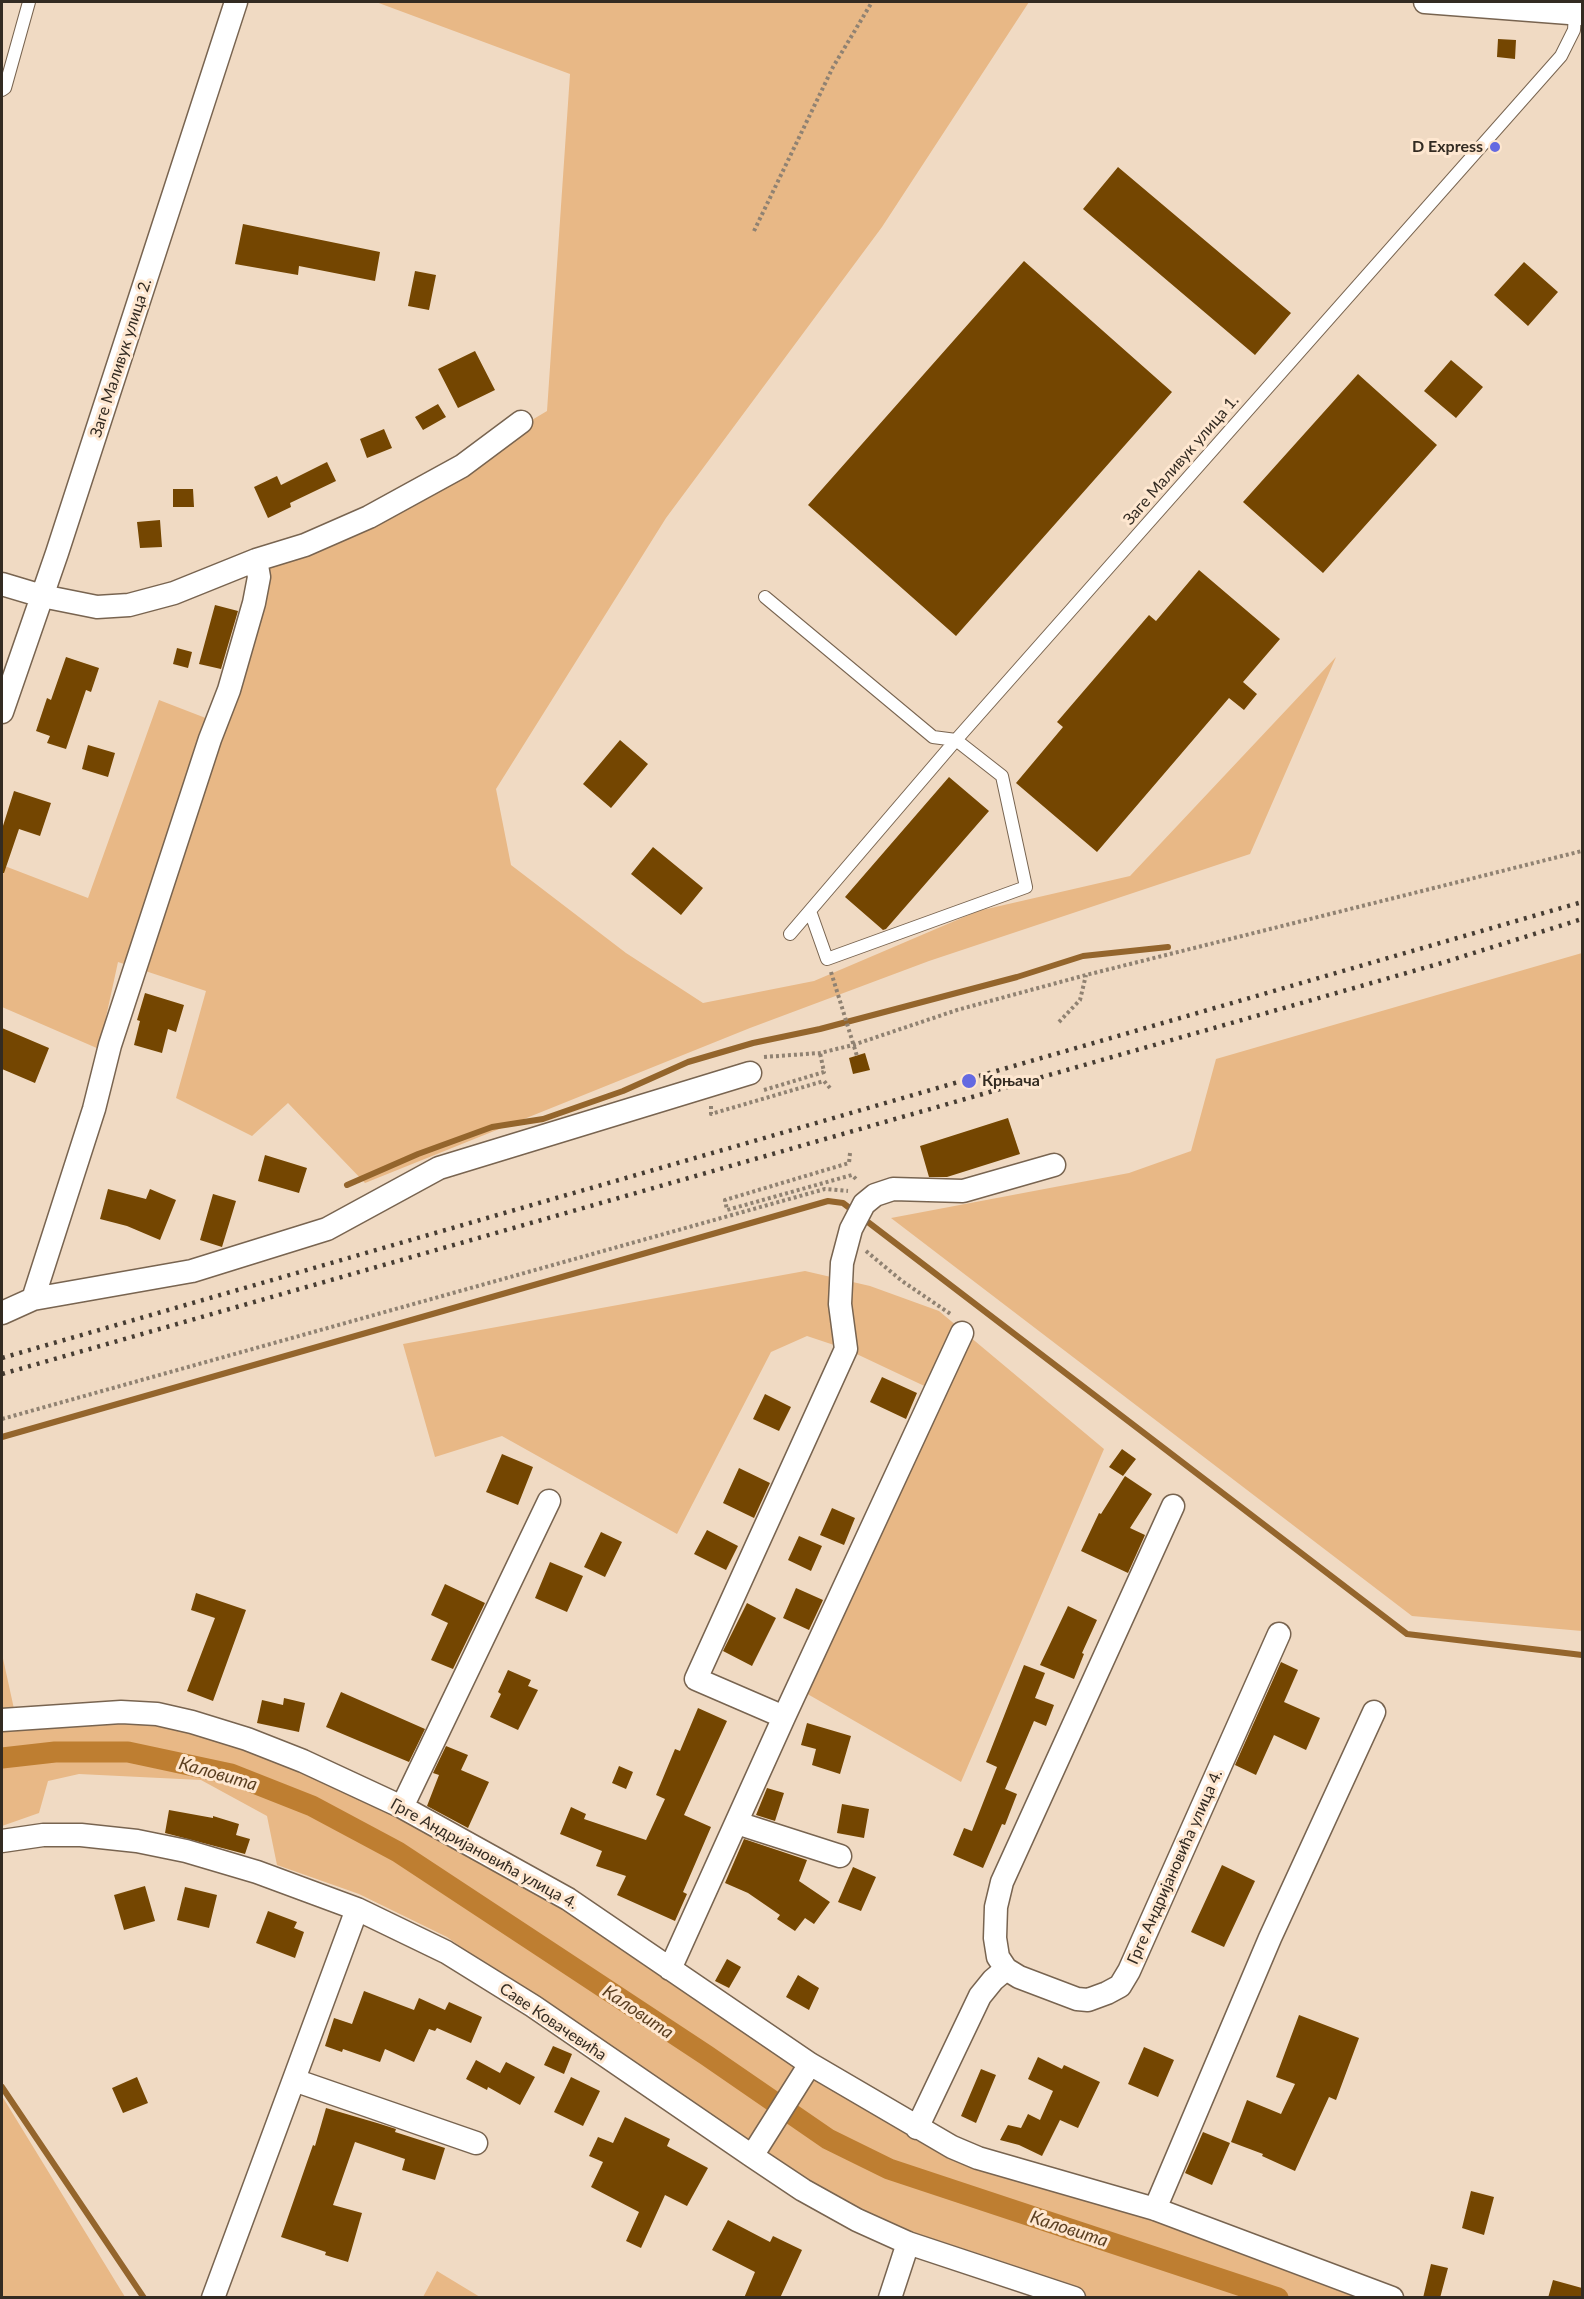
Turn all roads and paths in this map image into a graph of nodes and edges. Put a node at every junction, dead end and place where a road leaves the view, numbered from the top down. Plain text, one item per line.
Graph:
1 (30, 2) edge
2 (236, 2) edge
3 (872, 2) edge
4 (1425, 2) edge
5 (1579, 14) edge
6 (2, 90) edge
7 (754, 231) dead end
8 (521, 422) dead end
9 (256, 560) junction
10 (2, 584) edge
11 (42, 596) junction
12 (765, 597) dead end
13 (2, 712) edge
14 (956, 740) junction
15 (1582, 851) edge
16 (810, 911) junction
17 (790, 934) dead end
18 (1086, 975) junction
19 (834, 982) dead end
20 (1059, 1022) dead end
21 (853, 1045) junction
22 (820, 1053) junction
23 (857, 1056) dead end
24 (756, 1082) junction
25 (830, 1088) dead end
26 (720, 1104) dead end
27 (849, 1153) dead end
28 (1054, 1165) dead end
29 (852, 1175) dead end
30 (870, 1200) junction
31 (849, 1232) junction
32 (33, 1299) junction
33 (2, 1313) edge
34 (962, 1334) joint
35 (2, 1419) edge
36 (549, 1501) dead end
37 (1173, 1506) dead end
38 (1279, 1634) dead end
39 (1374, 1712) dead end
40 (784, 1717) junction
41 (2, 1720) edge
42 (402, 1808) junction
43 (736, 1823) junction
44 (2, 1841) edge
45 (840, 1856) dead end
46 (357, 1909) junction
47 (670, 1969) junction
48 (1006, 1969) junction
49 (810, 2064) junction
50 (294, 2080) junction
51 (917, 2128) junction
52 (476, 2144) dead end
53 (756, 2148) junction
54 (1155, 2209) junction
55 (908, 2242) junction
56 (213, 2298) edge
57 (890, 2298) edge
58 (1074, 2298) edge
59 (1392, 2298) edge

1 - 6 lane
2 - 11 street, Заге Маливук улица 2.
3 - 7 path
4 - 5 street
5 - 14 lane, Заге Маливук улица 1.
8 - 9 street
9 - 11 street
9 - 32 street
10 - 11 street
11 - 13 street, Заге Маливук улица 2.
12 - 14 lane
14 - 16 lane, Заге Маливук улица 1.
14 - 16 lane
15 - 18 path
16 - 17 lane, Заге Маливук улица 1.
18 - 20 path
18 - 21 path
19 - 21 path
21 - 22 path
21 - 23 path
22 - 24 path
22 - 24 path
24 - 32 street
25 - 26 path
27 - 29 path
28 - 30 street
30 - 31 street
30 - 35 path
31 - 34 path
31 - 40 street
32 - 33 street
34 - 40 street
36 - 42 street
37 - 48 street
38 - 48 street, Грге Андријановића улица 4.
39 - 54 street
40 - 43 street
41 - 42 street, Грге Андријановића улица 4.
42 - 47 street, Грге Андријановића улица 4.
43 - 45 street
43 - 47 street
44 - 46 street, Саве Ковачевића
46 - 50 street
46 - 53 street, Саве Ковачевића
47 - 49 street, Грге Андријановића улица 4.
48 - 51 street
49 - 51 street, Грге Андријановића улица 4.
49 - 53 street
50 - 52 street
50 - 56 street
51 - 54 street, Грге Андријановића улица 4.
53 - 55 street, Саве Ковачевића
54 - 59 street, Грге Андријановића улица 4.
55 - 57 street
55 - 58 street, Саве Ковачевића

